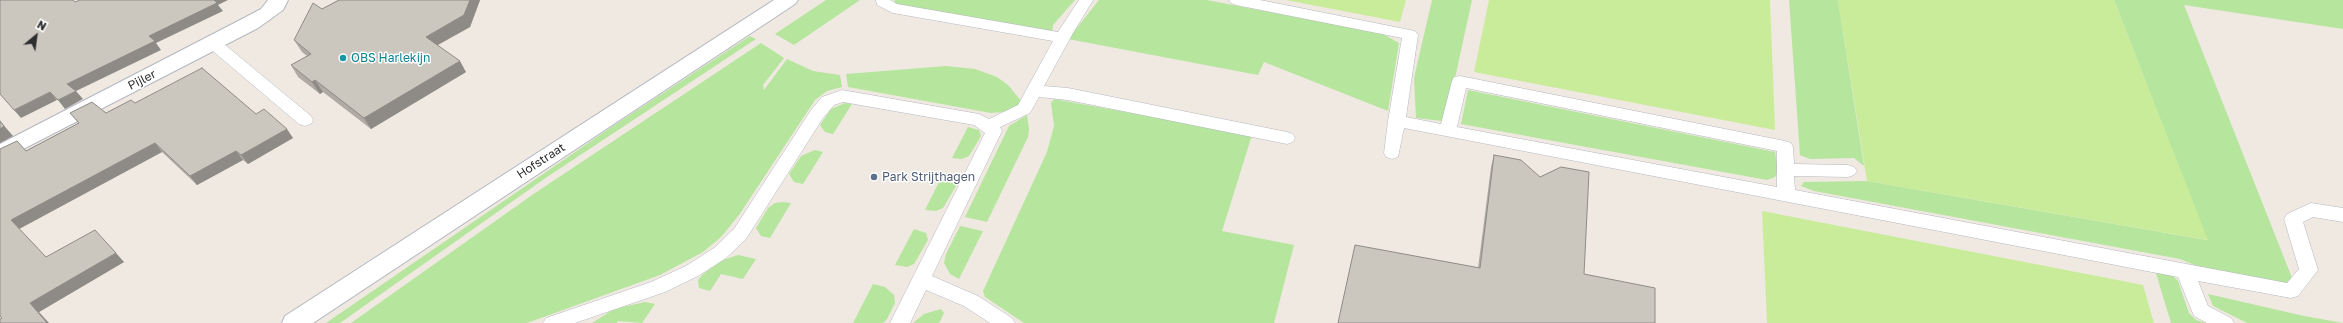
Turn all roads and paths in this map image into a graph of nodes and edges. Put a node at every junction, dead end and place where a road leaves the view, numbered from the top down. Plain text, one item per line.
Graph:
1 (278, 0) edge
2 (788, 0) edge
3 (1086, 0) edge
4 (1236, 0) edge
5 (882, 2) dead end
6 (1062, 38) junction
7 (213, 43) junction
8 (1034, 91) junction
9 (305, 120) dead end
10 (1396, 121) junction
11 (989, 126) junction
12 (1448, 131) junction
13 (1287, 138) dead end
14 (0, 153) edge
15 (1392, 153) dead end
16 (1786, 170) junction
17 (1848, 171) dead end
18 (1786, 195) junction
19 (2343, 215) edge
20 (2185, 270) junction
21 (922, 280) junction
22 (294, 323) edge
23 (553, 323) edge
24 (900, 323) edge
25 (1005, 323) edge
26 (2224, 323) edge

1 - 7 main road, Pijler
2 - 22 main road, Hofstraat
3 - 6 lane
4 - 10 lane
5 - 6 lane
6 - 8 lane
7 - 9 lane
7 - 14 main road, Pijler
8 - 11 lane
8 - 13 lane
10 - 12 lane
10 - 15 lane
11 - 21 lane
11 - 23 lane
12 - 16 lane
12 - 18 lane
16 - 17 lane
16 - 18 lane
18 - 20 lane
19 - 20 lane
20 - 26 lane
21 - 24 lane
21 - 25 lane

